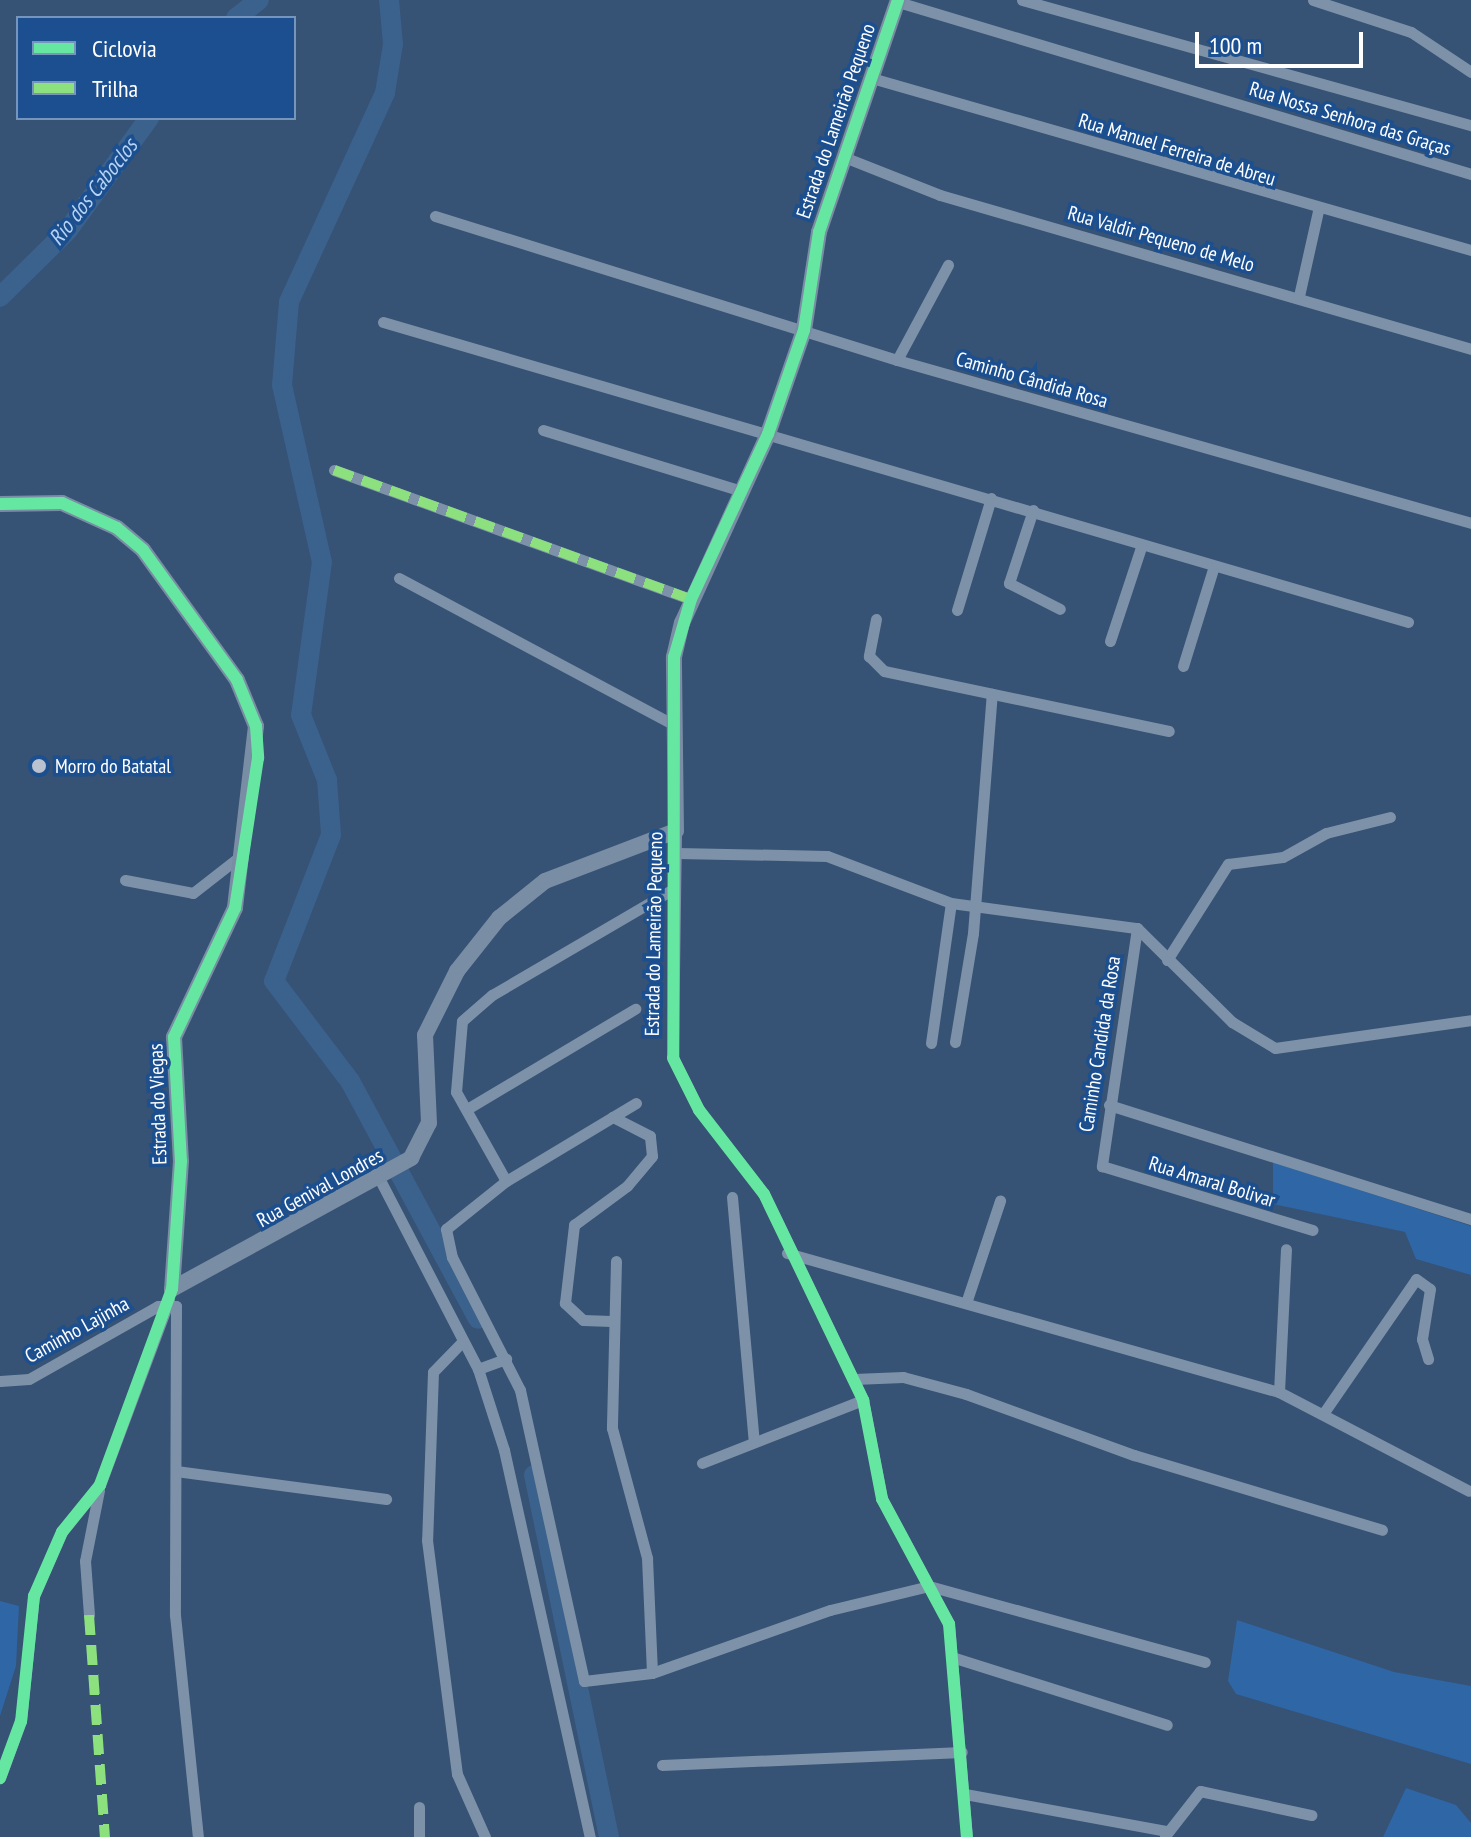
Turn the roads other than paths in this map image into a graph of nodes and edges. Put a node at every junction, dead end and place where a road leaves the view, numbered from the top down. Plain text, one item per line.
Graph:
1 (1022, 0) edge
2 (1313, 0) edge
3 (898, 1) edge
4 (1471, 72) edge
5 (875, 79) junction
6 (1471, 125) edge
7 (844, 157) junction
8 (1471, 174) edge
9 (1318, 211) junction
10 (435, 216) dead end
11 (1471, 250) edge
12 (948, 265) dead end
13 (1299, 296) junction
14 (383, 322) dead end
15 (804, 330) junction
16 (1471, 349) edge
17 (897, 360) junction
18 (543, 430) dead end
19 (768, 434) junction
20 (334, 470) dead end
21 (741, 491) junction
22 (991, 498) junction
23 (0, 504) edge
24 (1033, 510) junction
25 (1471, 523) edge
26 (1141, 547) junction
27 (1213, 569) junction
28 (399, 578) dead end
29 (691, 599) junction
30 (1060, 609) dead end
31 (957, 610) dead end
32 (876, 619) dead end
33 (1408, 622) dead end
34 (1110, 641) dead end
35 (1183, 666) dead end
36 (992, 694) junction
37 (673, 724) junction
38 (1169, 731) dead end
39 (1390, 817) dead end
40 (676, 831) junction
41 (677, 853) junction
42 (243, 854) junction
43 (125, 880) dead end
44 (675, 888) junction
45 (951, 903) junction
46 (970, 904) junction
47 (1137, 928) junction
48 (1167, 960) junction
49 (635, 1009) dead end
50 (1471, 1020) edge
51 (955, 1042) dead end
52 (931, 1043) dead end
53 (636, 1103) dead end
54 (1109, 1105) junction
55 (467, 1109) junction
56 (613, 1117) junction
57 (1102, 1166) joint
58 (381, 1177) junction
59 (506, 1181) junction
60 (732, 1197) dead end
61 (1000, 1201) dead end
62 (1471, 1219) edge
63 (1312, 1230) dead end
64 (1286, 1249) dead end
65 (787, 1253) junction
66 (616, 1261) dead end
67 (170, 1295) junction
68 (966, 1303) junction
69 (611, 1321) junction
70 (463, 1341) junction
71 (506, 1359) junction
72 (1428, 1359) dead end
73 (478, 1369) junction
74 (854, 1379) junction
75 (0, 1381) edge
76 (1279, 1392) junction
77 (863, 1400) junction
78 (1325, 1411) junction
79 (754, 1442) junction
80 (702, 1463) dead end
81 (176, 1471) junction
82 (100, 1485) junction
83 (1469, 1491) edge
84 (386, 1499) dead end
85 (1382, 1530) dead end
86 (929, 1586) junction
87 (89, 1615) dead end
88 (955, 1658) junction
89 (1205, 1662) dead end
90 (652, 1673) junction
91 (1167, 1725) dead end
92 (962, 1752) junction
93 (662, 1765) dead end
94 (0, 1778) edge
95 (965, 1794) junction
96 (419, 1807) dead end
97 (1311, 1815) dead end
98 (1166, 1834) edge
99 (198, 1837) edge
100 (419, 1837) edge
101 (485, 1837) edge
102 (590, 1837) edge
103 (967, 1837) edge

1 - 6 street
2 - 4 street
3 - 5 street, Estrada do Lameirão Pequeno
3 - 8 street, Rua Nossa Senhora das Graças
5 - 7 street, Estrada do Lameirão Pequeno
5 - 9 street, Rua Manuel Ferreira de Abreu
7 - 13 street, Rua Valdir Pequeno de Melo
7 - 15 street, Estrada do Lameirão Pequeno
9 - 11 street, Rua Manuel Ferreira de Abreu
9 - 13 street
10 - 15 street, Caminho Cândida Rosa
12 - 17 street
13 - 16 street, Rua Valdir Pequeno de Melo
14 - 19 street
15 - 17 street, Caminho Cândida Rosa
15 - 19 street, Estrada do Lameirão Pequeno
17 - 25 street, Caminho Cândida Rosa
18 - 21 street
19 - 21 street, Estrada do Lameirão Pequeno
19 - 22 street
20 - 29 street
21 - 29 street, Estrada do Lameirão Pequeno
22 - 24 street
22 - 31 street
23 - 42 street, Estrada do Viegas
24 - 26 street
24 - 30 street
26 - 27 street
26 - 34 street
27 - 33 street
27 - 35 street
28 - 37 street
29 - 37 street, Estrada do Lameirão Pequeno
32 - 36 street
36 - 38 street
36 - 46 street
37 - 40 street, Estrada do Lameirão Pequeno
39 - 48 street
40 - 41 street, Estrada do Lameirão Pequeno
40 - 58 street, Rua Genival Londres
41 - 44 street, Estrada do Lameirão Pequeno
41 - 45 street
42 - 43 street
42 - 67 street, Estrada do Viegas
44 - 55 street
44 - 65 street, Estrada do Lameirão Pequeno
45 - 46 street
45 - 52 street
46 - 47 street
46 - 51 street
47 - 48 street, Caminho Candida da Rosa
47 - 54 street, Caminho Candida da Rosa
48 - 50 street, Caminho Candida da Rosa
49 - 55 street
53 - 56 street
54 - 57 street, Caminho Candida da Rosa
54 - 62 street
55 - 59 street
56 - 59 street
56 - 69 street
57 - 63 street, Rua Amaral Bolivar
58 - 67 street, Rua Genival Londres
58 - 70 street
59 - 71 street
60 - 79 street
61 - 68 street
64 - 76 street
65 - 68 street
65 - 74 street, Estrada do Lameirão Pequeno
66 - 69 street
67 - 75 street, Caminho Lajinha
67 - 81 street, Estrada do Viegas
67 - 82 street, Estrada do Viegas
68 - 76 street
69 - 90 street
70 - 73 street
70 - 101 street
71 - 73 street
71 - 90 street
72 - 78 street
73 - 102 street
74 - 77 street, Estrada do Lameirão Pequeno
74 - 85 street
76 - 78 street
77 - 79 street
77 - 86 street, Estrada do Lameirão Pequeno
78 - 83 street
79 - 80 street
81 - 84 street
81 - 99 street, Estrada do Viegas
82 - 87 street
82 - 94 street, Estrada do Viegas
86 - 88 street, Estrada do Lameirão Pequeno
86 - 89 street
86 - 90 street
88 - 91 street
88 - 92 street, Estrada do Lameirão Pequeno
92 - 93 street
92 - 95 street, Estrada do Lameirão Pequeno
95 - 98 street
95 - 103 street, Estrada do Lameirão Pequeno
96 - 100 street
97 - 98 street

